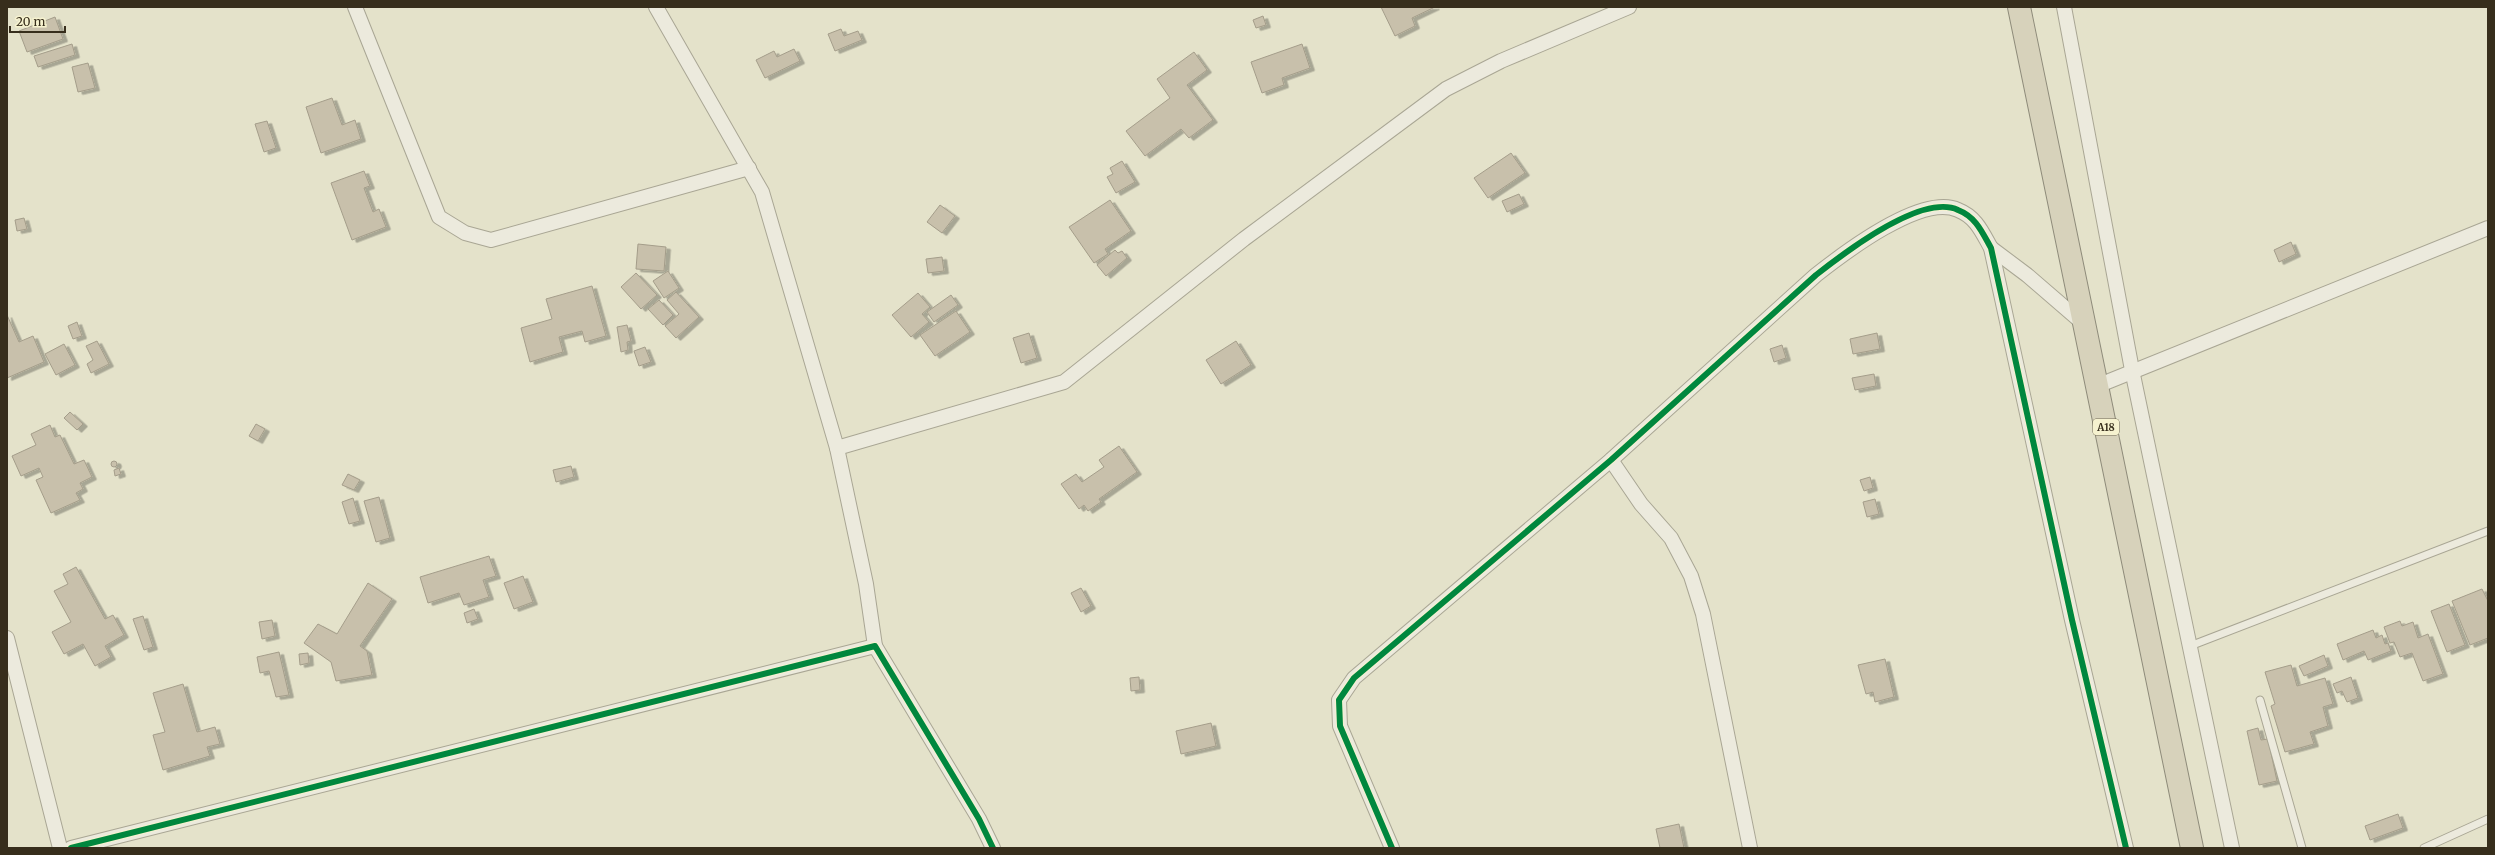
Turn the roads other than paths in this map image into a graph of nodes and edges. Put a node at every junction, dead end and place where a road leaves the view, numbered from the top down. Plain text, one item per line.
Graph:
1 (355, 7) edge
2 (656, 7) edge
3 (1629, 7) edge
4 (2019, 7) edge
5 (2064, 7) edge
6 (749, 168) junction
7 (2488, 228) edge
8 (1991, 248) junction
9 (2085, 325) junction
10 (2132, 370) junction
11 (2097, 386) junction
12 (837, 448) junction
13 (1611, 460) junction
14 (2488, 530) edge
15 (7, 638) edge
16 (875, 646) junction
17 (2190, 646) junction
18 (2260, 700) dead end
19 (2488, 819) edge
20 (60, 848) edge
21 (71, 848) edge
22 (993, 848) edge
23 (1392, 848) edge
24 (1750, 848) edge
25 (2126, 848) edge
26 (2192, 848) edge
27 (2232, 848) edge
28 (2302, 848) edge
29 (2424, 848) edge

1 - 6 street
2 - 6 street
3 - 12 street
4 - 9 highway, A18
5 - 10 street
6 - 12 street
7 - 10 street
8 - 9 street
8 - 13 street
8 - 25 street
9 - 11 highway, A18
10 - 11 street
10 - 17 street
11 - 26 highway, A18
12 - 16 street
13 - 23 street
13 - 24 street
14 - 17 lane
15 - 20 street
16 - 21 street
16 - 22 street
17 - 27 street
18 - 28 lane
19 - 29 lane

